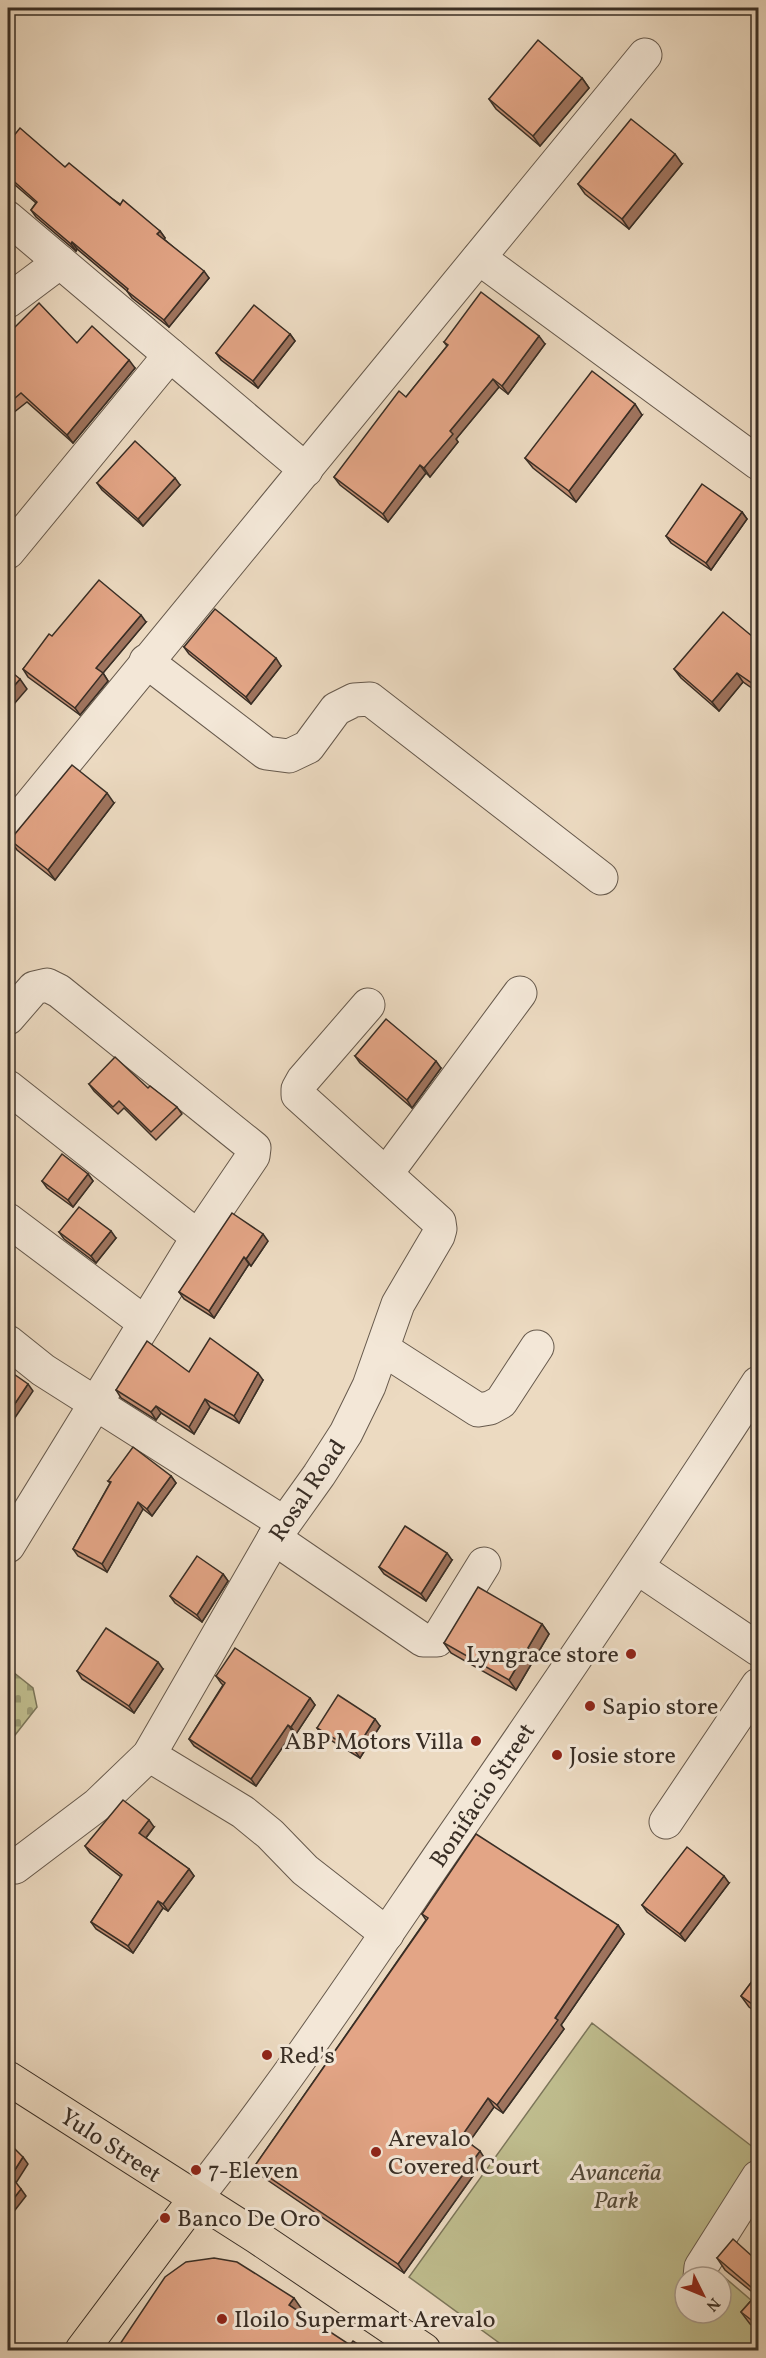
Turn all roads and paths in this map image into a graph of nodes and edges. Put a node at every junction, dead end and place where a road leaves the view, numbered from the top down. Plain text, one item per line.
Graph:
1 (645, 55) dead end
2 (8, 218) edge
3 (479, 258) junction
4 (60, 262) junction
5 (8, 301) edge
6 (170, 355) junction
7 (759, 463) edge
8 (306, 470) junction
9 (8, 552) edge
10 (146, 661) junction
11 (8, 832) edge
12 (601, 878) dead end
13 (520, 993) dead end
14 (368, 1005) dead end
15 (8, 1018) edge
16 (8, 1087) edge
17 (386, 1174) junction
18 (8, 1220) edge
19 (198, 1237) junction
20 (145, 1323) junction
21 (8, 1342) edge
22 (537, 1347) dead end
23 (383, 1349) junction
24 (759, 1383) edge
25 (96, 1403) junction
26 (279, 1531) junction
27 (8, 1546) edge
28 (484, 1564) dead end
29 (638, 1568) junction
30 (759, 1649) edge
31 (759, 1684) edge
32 (149, 1755) junction
33 (666, 1822) dead end
34 (15, 1867) dead end
35 (387, 1934) junction
36 (8, 2078) edge
37 (759, 2177) edge
38 (195, 2199) junction
39 (702, 2265) edge
40 (82, 2350) edge
41 (424, 2350) edge

1 - 3 street
2 - 4 street
3 - 7 street
3 - 8 street
4 - 5 street
4 - 6 street
6 - 8 street
6 - 9 street
8 - 10 street
10 - 11 street
10 - 12 street
13 - 17 street
14 - 17 street, Rosal Road
15 - 19 street
16 - 19 street
17 - 23 street, Rosal Road
18 - 20 street
19 - 20 street
20 - 25 street
21 - 25 street
22 - 23 street
23 - 26 street, Rosal Road
24 - 29 street, Bonifacio Street
25 - 26 street
25 - 27 street
26 - 28 street
26 - 32 street, Rosal Road
29 - 30 street
29 - 35 street, Bonifacio Street
31 - 33 street
32 - 34 street, Rosal Road
32 - 35 street
35 - 38 street, Bonifacio Street
36 - 38 main road, Yulo Street
37 - 39 street
38 - 40 main road
38 - 41 main road, Yulo Street

